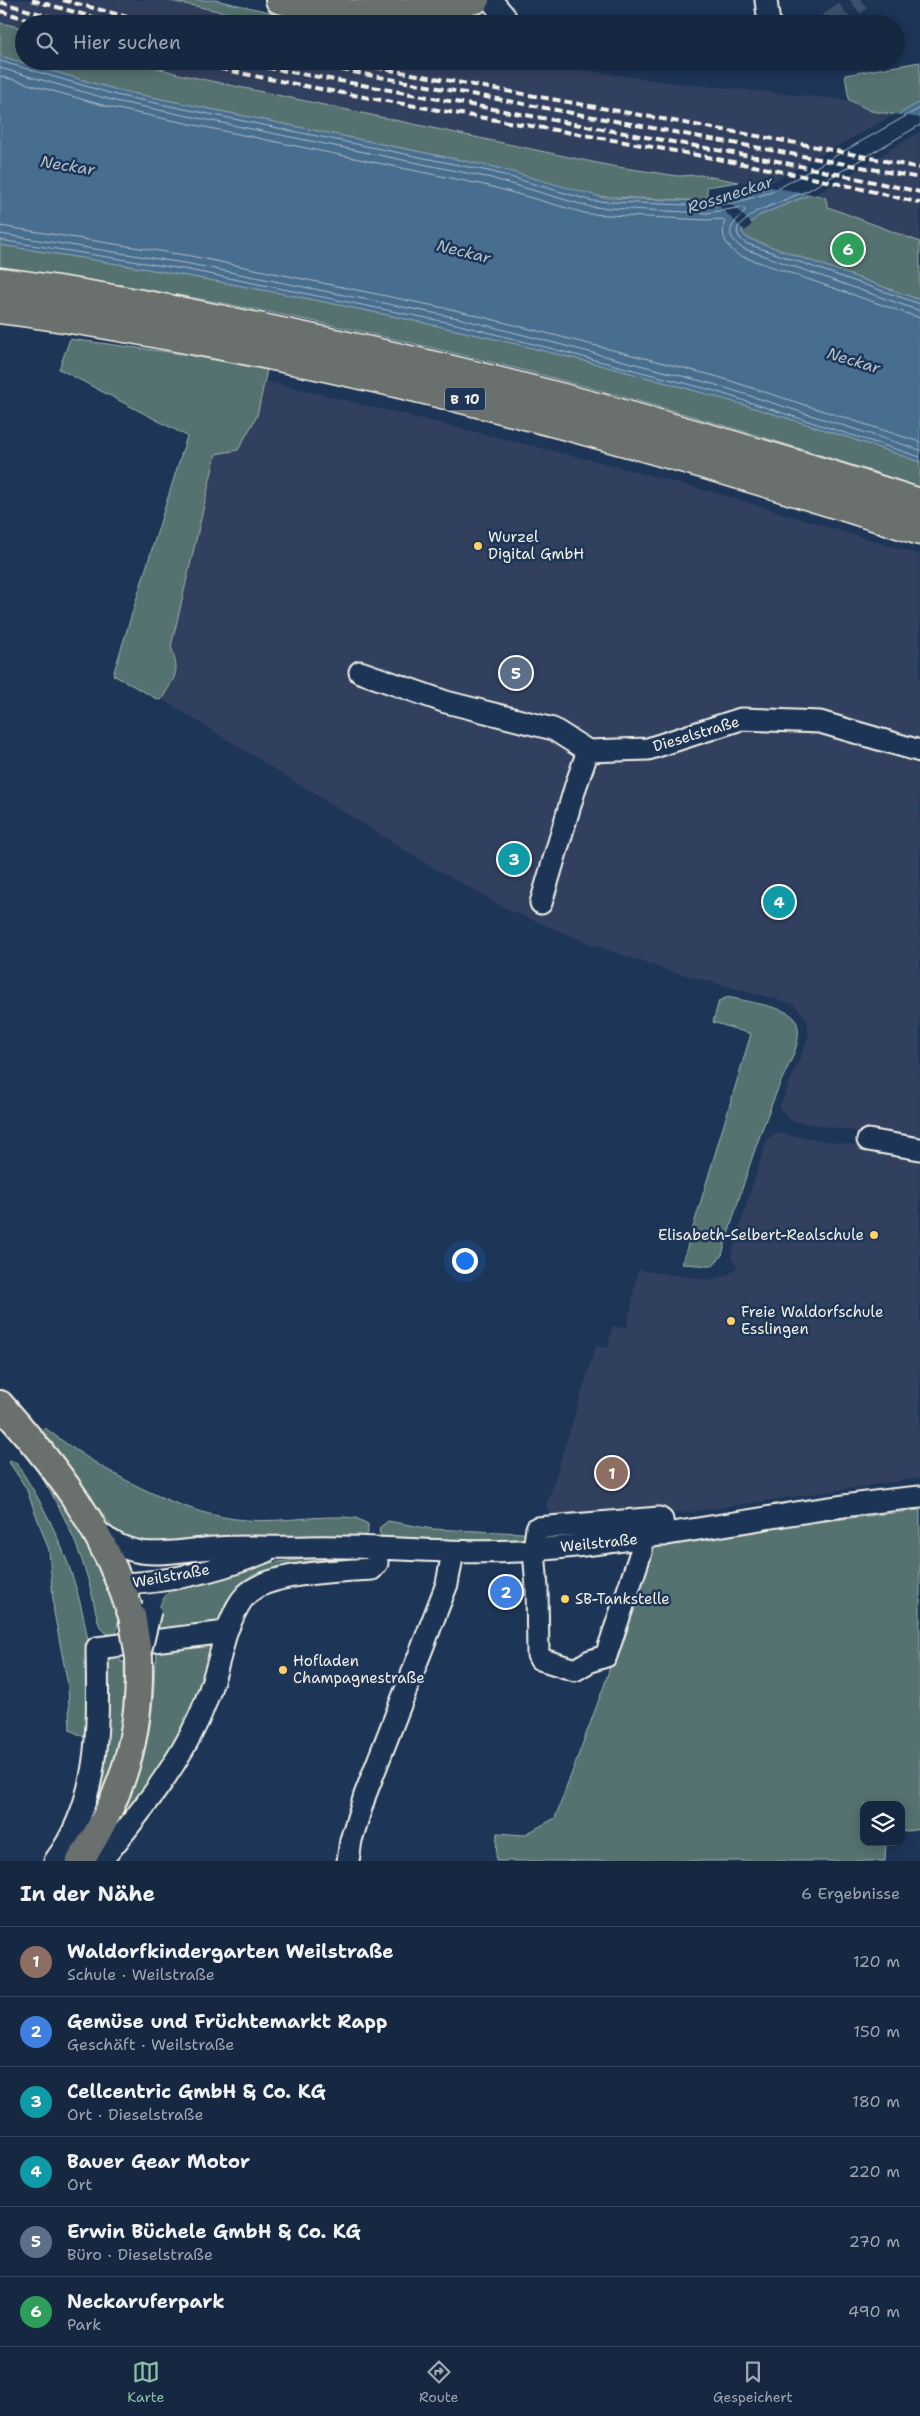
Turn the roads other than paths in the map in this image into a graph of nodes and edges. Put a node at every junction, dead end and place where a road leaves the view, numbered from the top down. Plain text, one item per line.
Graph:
1 (279, 0) edge
2 (476, 0) edge
3 (491, 0) edge
4 (766, 0) edge
5 (503, 15) edge
6 (768, 15) edge
7 (0, 282) edge
8 (0, 309) edge
9 (920, 503) edge
10 (920, 531) edge
11 (360, 672) dead end
12 (588, 751) junction
13 (920, 751) edge
14 (541, 903) dead end
15 (868, 1140) dead end
16 (920, 1149) edge
17 (0, 1404) edge
18 (920, 1497) edge
19 (97, 1531) junction
20 (664, 1535) junction
21 (641, 1539) junction
22 (275, 1548) junction
23 (376, 1548) junction
24 (534, 1550) junction
25 (453, 1552) junction
26 (171, 1553) junction
27 (179, 1577) junction
28 (122, 1584) junction
29 (141, 1614) junction
30 (226, 1632) junction
31 (55, 1861) edge
32 (80, 1861) edge
33 (100, 1861) edge
34 (348, 1861) edge

1 - 2 main road
3 - 5 street
4 - 6 street
7 - 9 highway, B 10
8 - 10 highway, B 10
11 - 12 street
12 - 13 street, Dieselstraße
12 - 14 street
15 - 16 street
17 - 19 main road, Weilstraße
18 - 20 street, Weilstraße
19 - 26 street, Weilstraße
19 - 28 main road, Weilstraße
20 - 21 street, Weilstraße
20 - 24 street
21 - 24 street, Weilstraße
21 - 24 street
22 - 23 street, Weilstraße
22 - 26 street, Weilstraße
22 - 27 street, Weilstraße
23 - 25 street, Weilstraße
23 - 30 street
24 - 25 street, Weilstraße
25 - 34 street
26 - 28 street
27 - 28 street, Weilstraße
27 - 29 street
28 - 29 main road
29 - 32 main road, bridge
30 - 31 street
30 - 33 street

